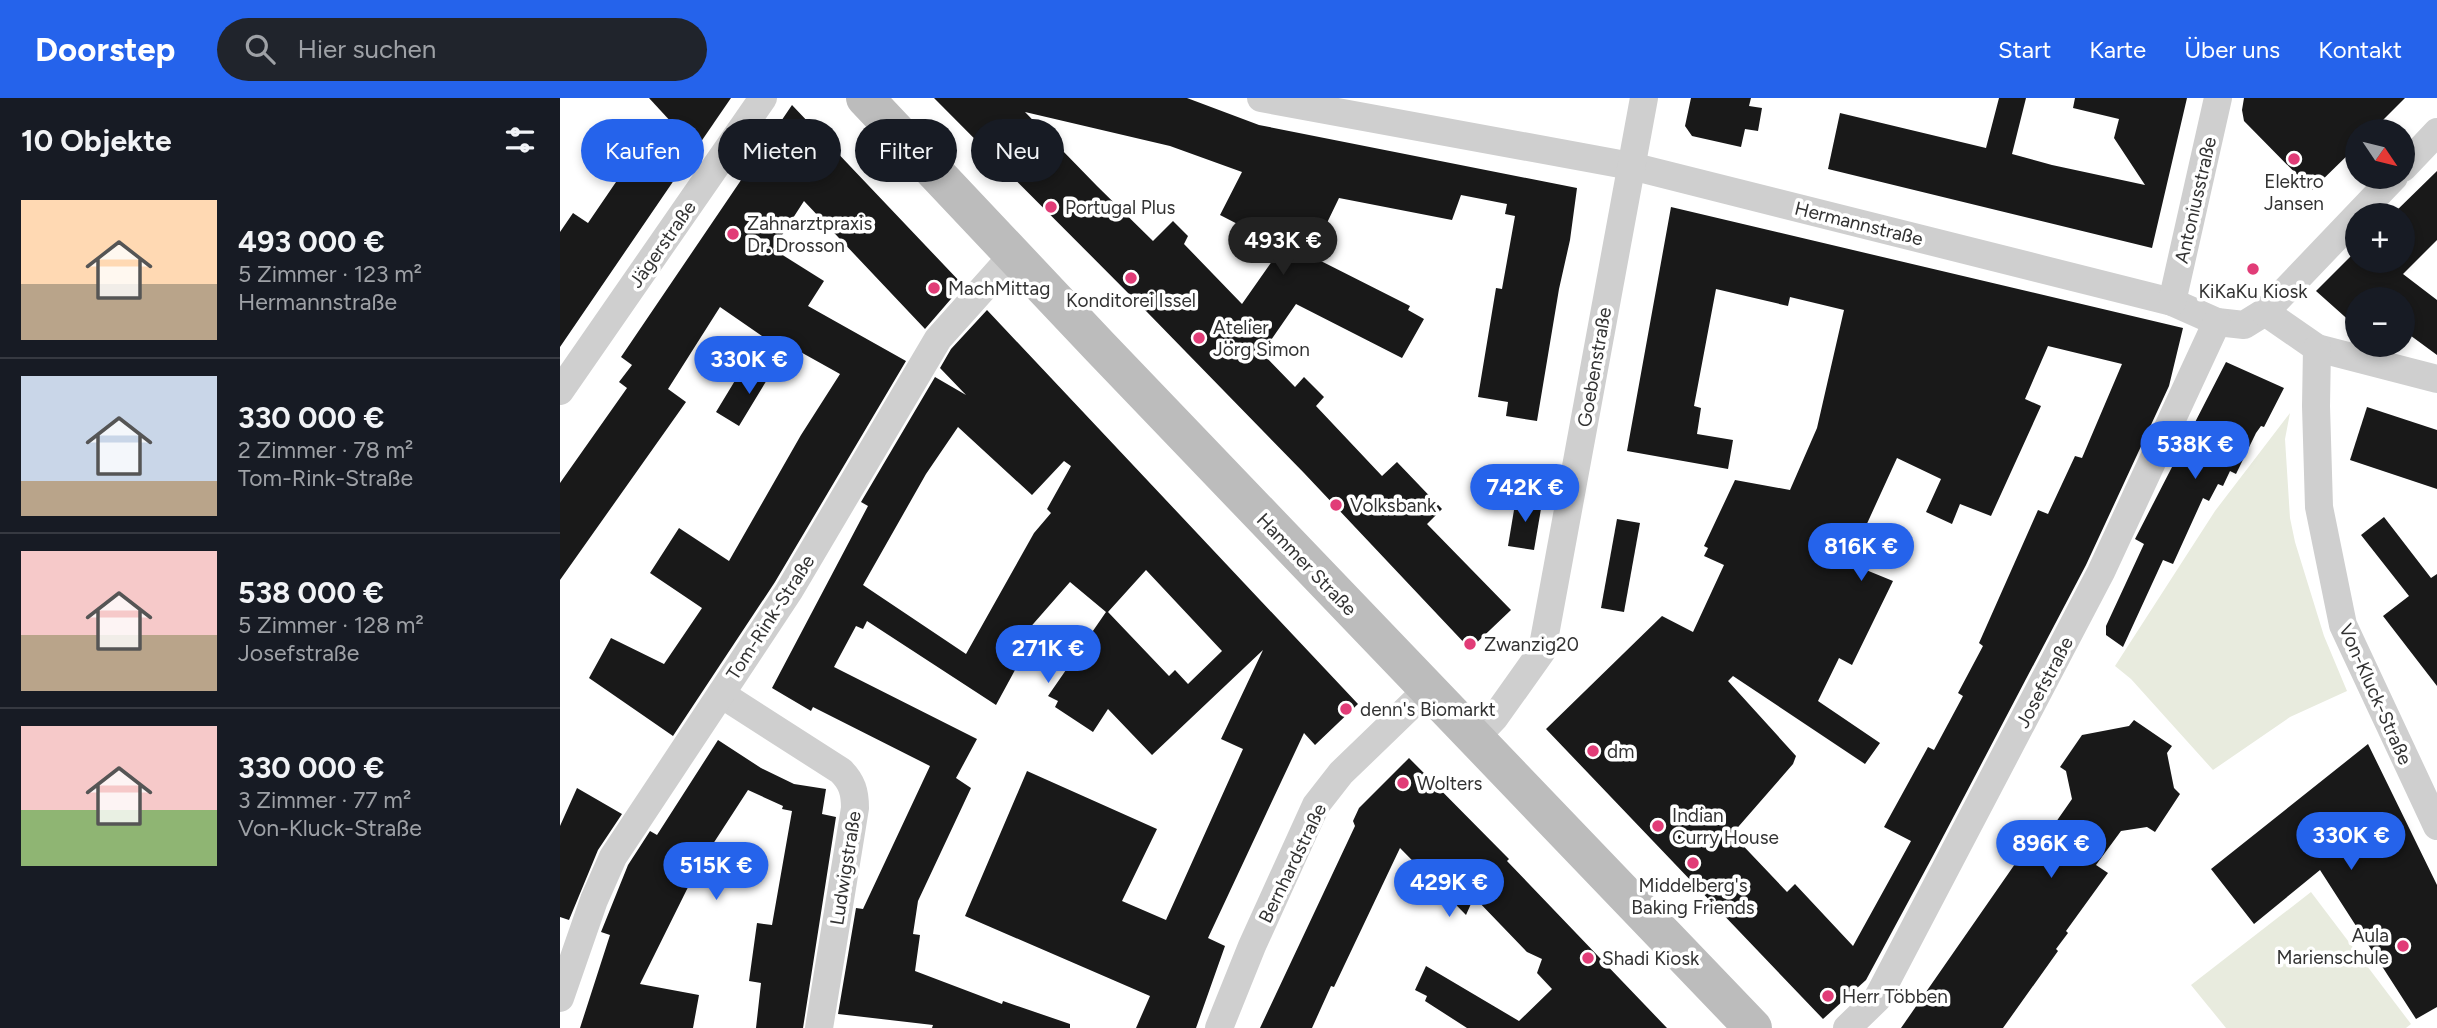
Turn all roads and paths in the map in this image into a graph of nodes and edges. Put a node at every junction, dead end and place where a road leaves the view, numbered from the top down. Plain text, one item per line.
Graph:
1 (763, 98) edge
2 (865, 98) edge
3 (1261, 98) edge
4 (1644, 98) edge
5 (2218, 98) edge
6 (2437, 132) edge
7 (2415, 155) edge
8 (1631, 166) junction
9 (2383, 189) edge
10 (1013, 255) junction
11 (2172, 302) junction
12 (2265, 312) junction
13 (2217, 321) junction
14 (2317, 348) junction
15 (2437, 379) edge
16 (560, 391) edge
17 (1427, 690) junction
18 (720, 694) junction
19 (1475, 738) junction
20 (2437, 826) edge
21 (560, 998) edge
22 (820, 1028) edge
23 (1219, 1028) edge
24 (1753, 1028) edge
25 (1847, 1028) edge

1 - 16 street, Jägerstraße
2 - 10 main road, Hammer Straße
3 - 8 street, Hermannstraße
4 - 8 street, Goebenstraße
5 - 11 street, Antoniusstraße
6 - 7 street
8 - 11 street, Hermannstraße
8 - 19 street, Goebenstraße
9 - 12 street
10 - 17 main road, Hammer Straße
10 - 18 street, Tom-Rink-Straße
11 - 13 street, Hermannstraße
12 - 13 street, Hermannstraße
12 - 14 street
13 - 25 street, Josefstraße
14 - 15 street
14 - 20 street, Von-Kluck-Straße
17 - 19 main road, Hammer Straße
17 - 23 street, Bernhardstraße
18 - 21 street, Tom-Rink-Straße
18 - 22 street, Ludwigstraße
19 - 24 main road, Hammer Straße

